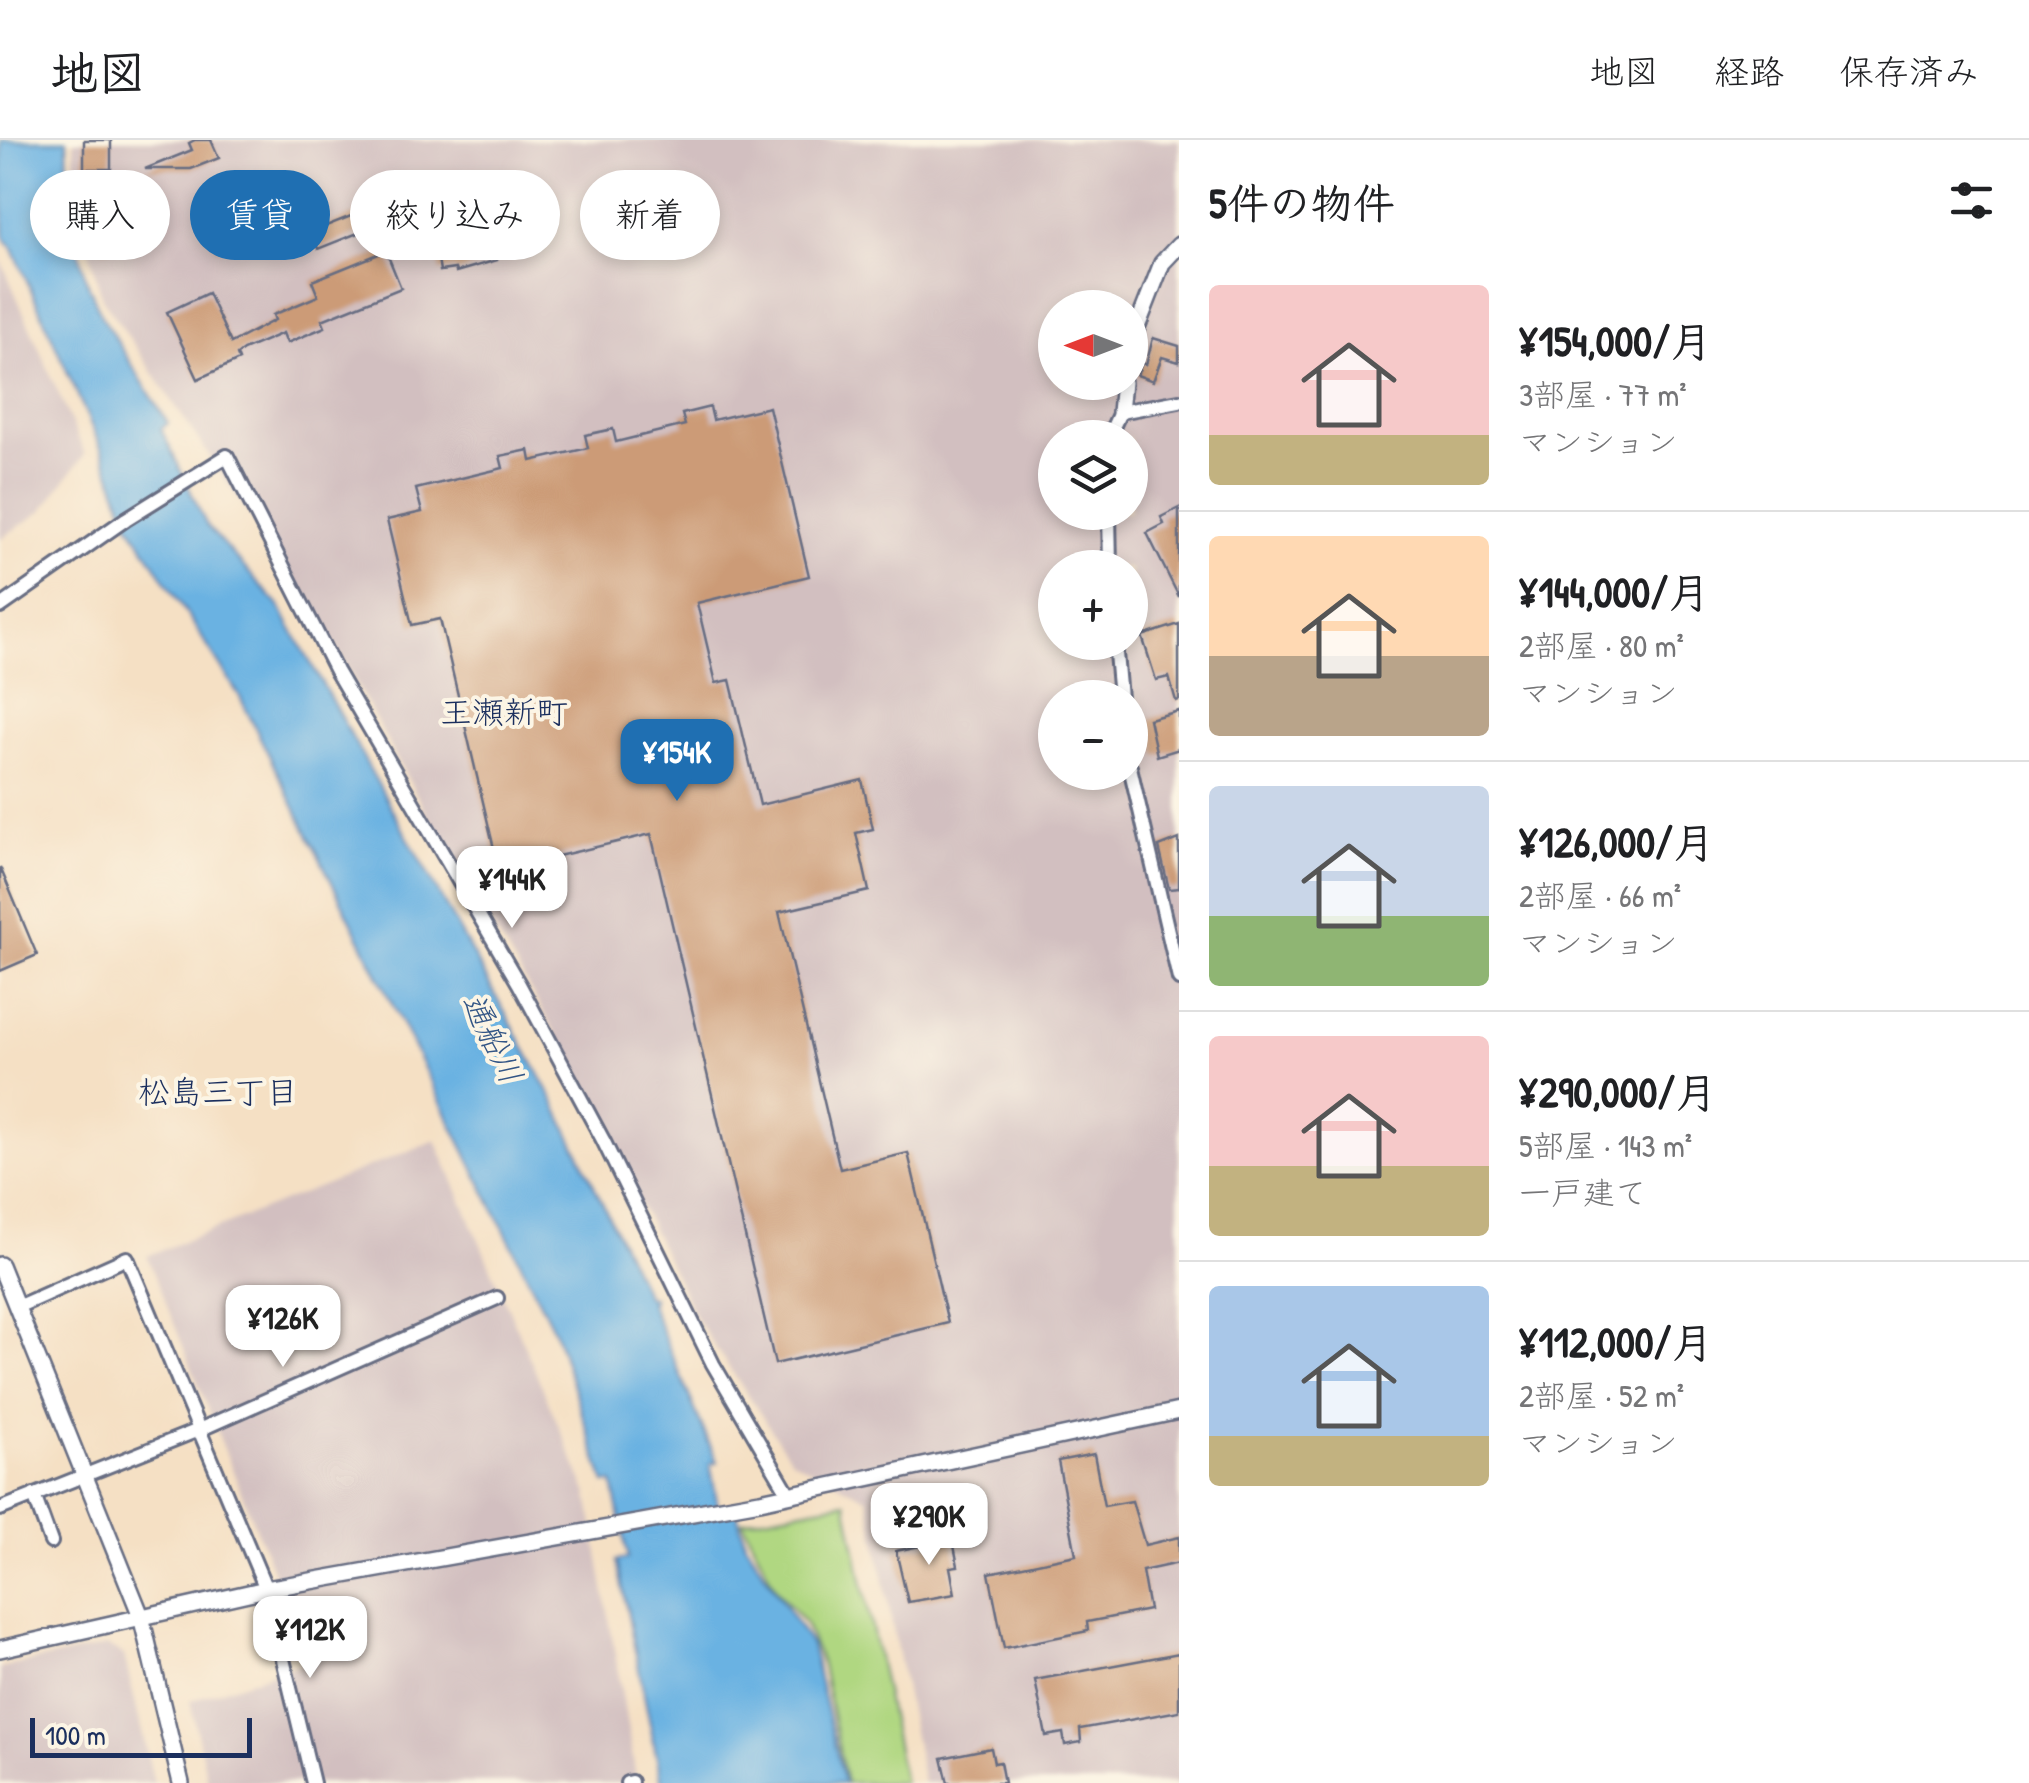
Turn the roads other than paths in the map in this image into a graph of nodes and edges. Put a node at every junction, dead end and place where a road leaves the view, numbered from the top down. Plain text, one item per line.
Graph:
1 (1179, 244) edge
2 (1148, 299) edge
3 (1121, 400) edge
4 (1179, 401) edge
5 (1120, 412) junction
6 (1116, 420) edge
7 (0, 607) edge
8 (1136, 790) edge
9 (1179, 979) edge
10 (0, 1265) edge
11 (498, 1298) dead end
12 (17, 1307) junction
13 (1179, 1411) edge
14 (201, 1429) junction
15 (83, 1476) junction
16 (790, 1494) junction
17 (34, 1495) junction
18 (0, 1508) edge
19 (51, 1542) dead end
20 (266, 1589) junction
21 (141, 1616) junction
22 (0, 1631) edge
23 (2, 1649) edge
24 (181, 1783) edge
25 (313, 1783) edge

1 - 2 street
3 - 5 street
4 - 5 street
5 - 6 street
7 - 16 street
8 - 9 street
10 - 12 street
11 - 14 street
12 - 14 street
12 - 15 street
13 - 16 street
14 - 15 street
14 - 20 street
15 - 17 street
15 - 21 street
16 - 20 street
17 - 18 street
17 - 19 street
20 - 21 street
20 - 25 street
21 - 23 street
21 - 24 street
22 - 23 street

